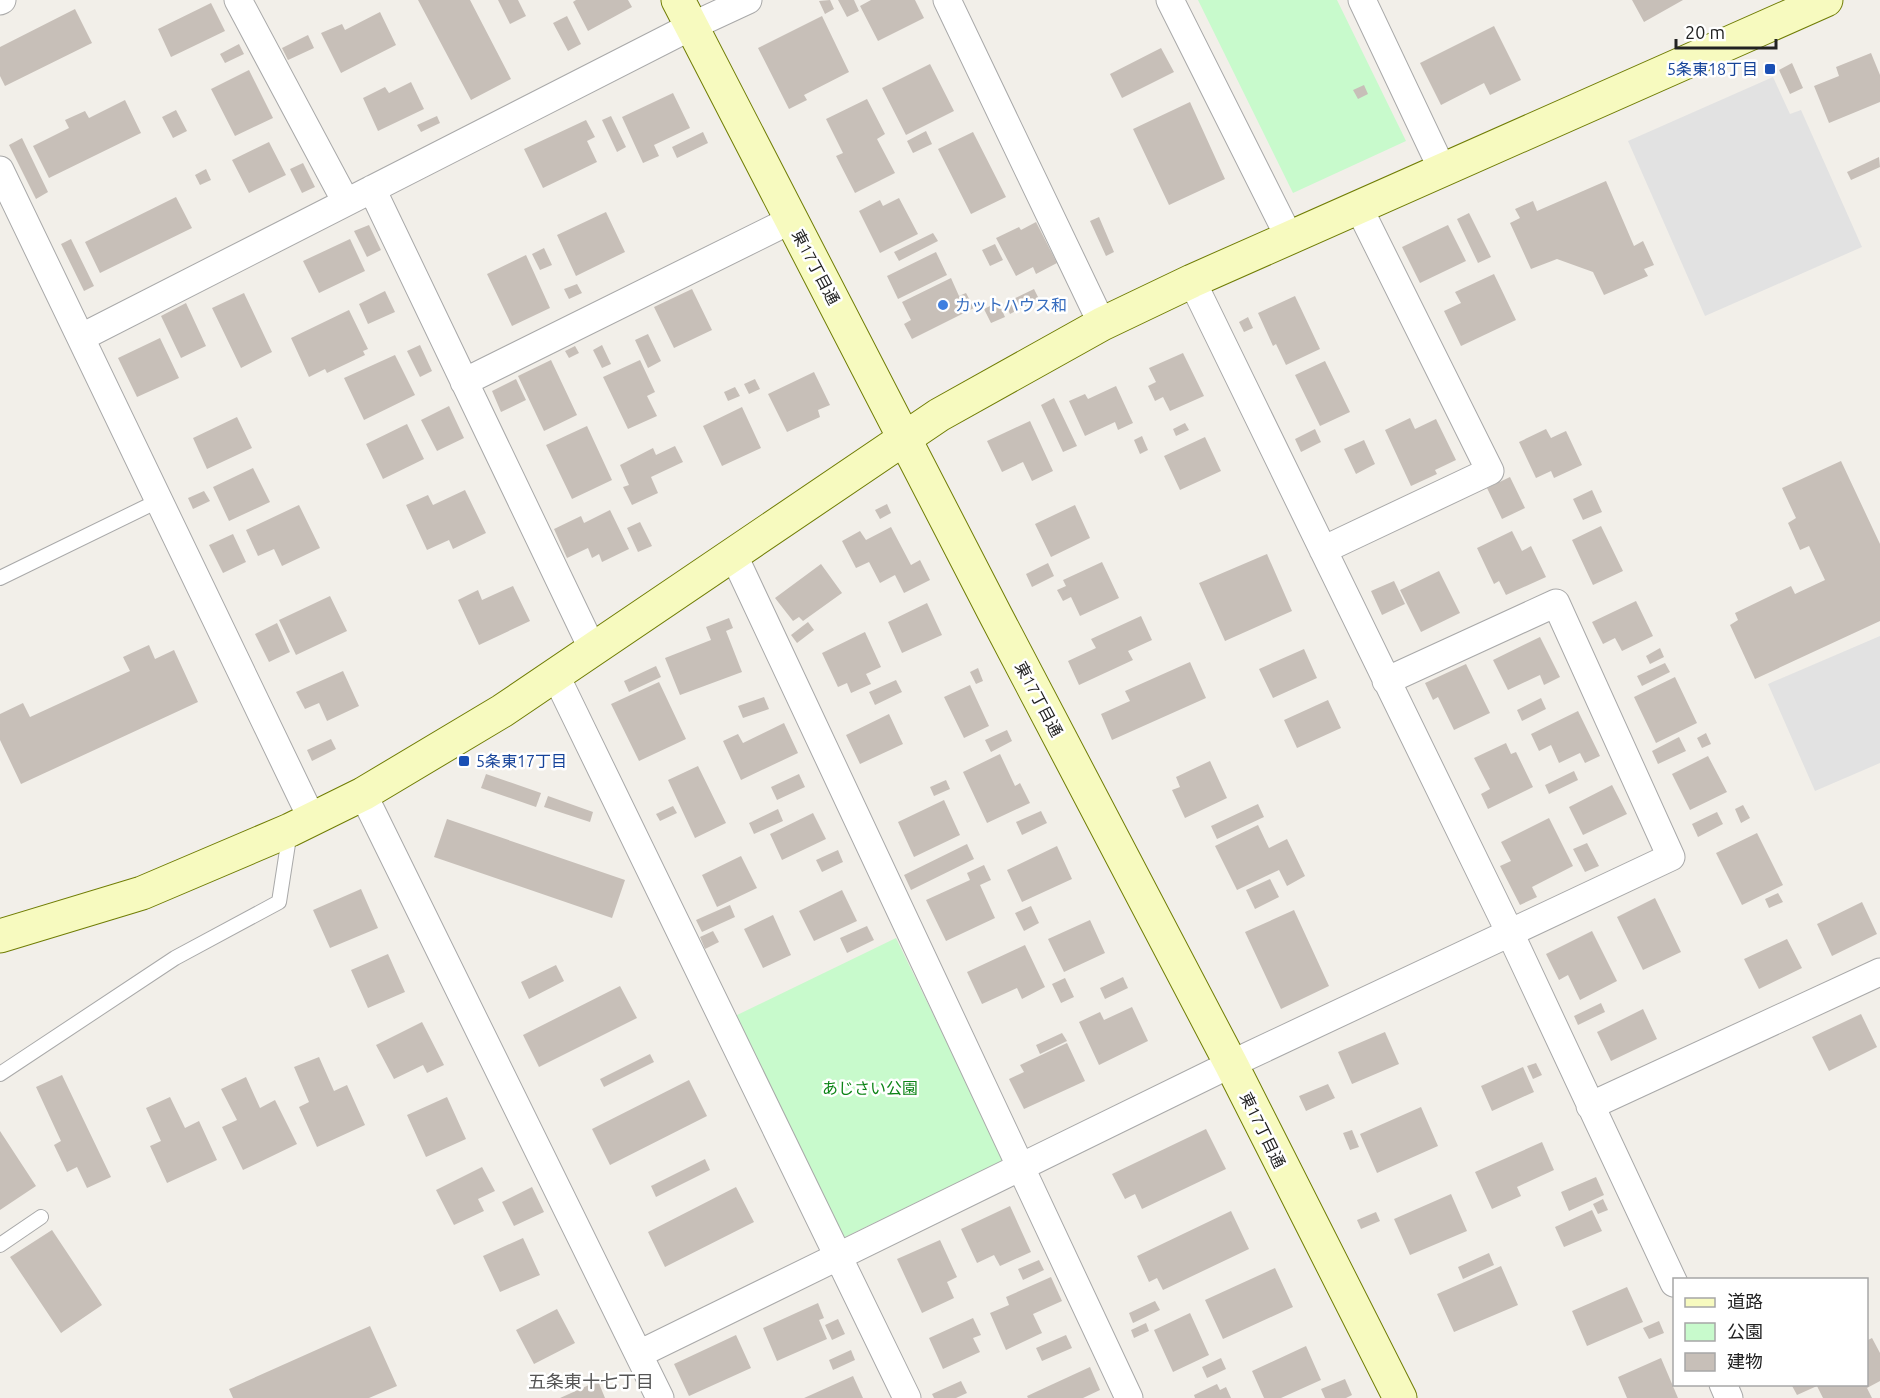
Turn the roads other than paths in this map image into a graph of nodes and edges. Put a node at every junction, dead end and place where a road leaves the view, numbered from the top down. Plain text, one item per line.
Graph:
1 (238, 0) edge
2 (748, 0) edge
3 (947, 0) edge
4 (1170, 0) edge
5 (1362, 0) edge
6 (1825, 0) edge
7 (685, 13) edge
8 (0, 170) edge
9 (1443, 171) junction
10 (372, 189) junction
11 (346, 202) junction
12 (7, 203) edge
13 (1359, 208) junction
14 (791, 220) junction
15 (1290, 239) junction
16 (1192, 281) junction
17 (1102, 324) junction
18 (82, 337) junction
19 (465, 382) junction
20 (906, 437) junction
21 (160, 500) junction
22 (1323, 550) junction
23 (734, 556) junction
24 (0, 578) edge
25 (593, 650) junction
26 (555, 674) junction
27 (1386, 681) junction
28 (363, 794) junction
29 (301, 825) junction
30 (1510, 933) junction
31 (0, 936) edge
32 (1880, 972) edge
33 (1231, 1064) junction
34 (0, 1074) edge
35 (1590, 1106) junction
36 (1021, 1167) junction
37 (41, 1217) dead end
38 (0, 1245) edge
39 (838, 1257) junction
40 (1673, 1281) edge
41 (639, 1354) junction
42 (660, 1398) edge
43 (906, 1398) edge
44 (1129, 1398) edge
45 (1400, 1398) edge

1 - 11 street
2 - 7 street
3 - 17 street
4 - 15 street
5 - 9 street
6 - 9 street
7 - 10 street
7 - 14 street, 東17丁目通
8 - 12 street
9 - 13 street
10 - 11 street
10 - 19 street
11 - 18 street
12 - 18 street
13 - 15 street
13 - 22 street
14 - 19 street
14 - 20 street, 東17丁目通
15 - 16 street
16 - 17 street
16 - 22 street
17 - 20 street
18 - 21 street
19 - 25 street
20 - 23 street
20 - 33 street, 東17丁目通
21 - 24 lane
21 - 29 street
22 - 27 street
23 - 25 street
23 - 36 street
25 - 26 street
26 - 28 street
26 - 39 street
27 - 30 street
27 - 30 street
28 - 29 street
28 - 41 street
29 - 31 street
29 - 34 lane
30 - 33 street
30 - 35 street
32 - 35 street
33 - 36 street
33 - 45 street, 東17丁目通
35 - 40 street
36 - 39 street
36 - 44 street
37 - 38 lane
39 - 41 street
39 - 43 street
41 - 42 street

